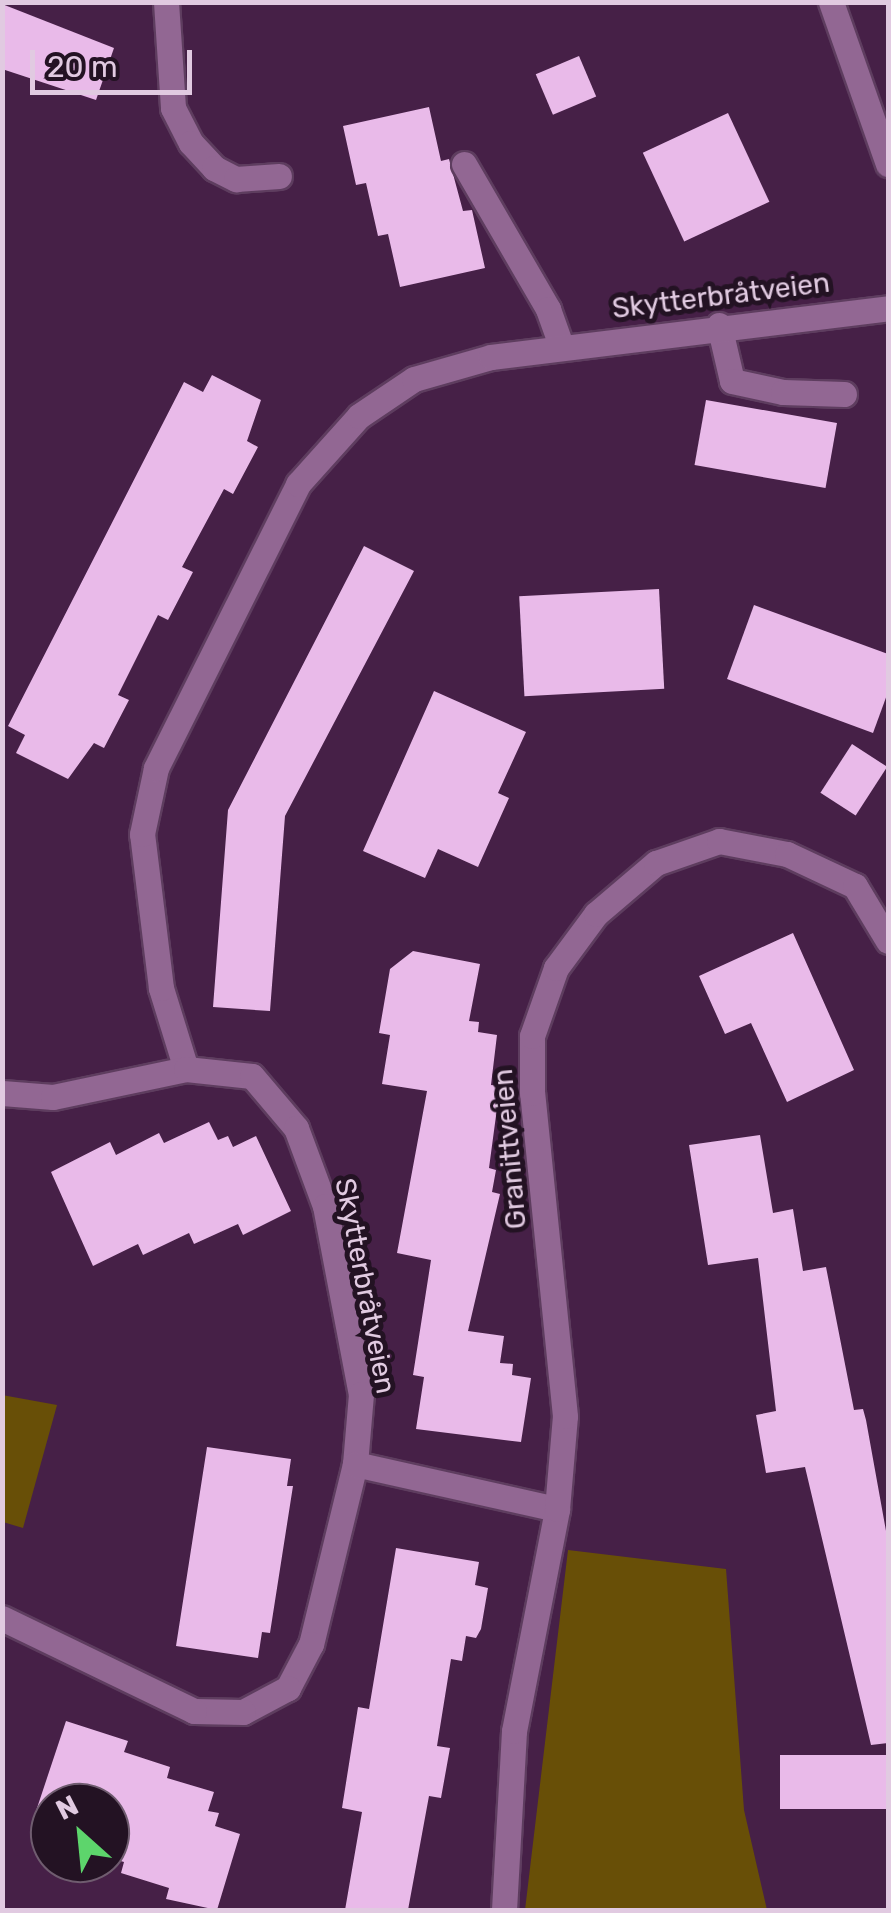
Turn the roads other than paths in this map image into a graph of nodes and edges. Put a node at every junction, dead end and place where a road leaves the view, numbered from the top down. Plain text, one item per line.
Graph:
1 (166, 2) edge
2 (831, 2) edge
3 (464, 164) dead end
4 (888, 164) edge
5 (279, 176) dead end
6 (888, 308) edge
7 (720, 325) junction
8 (562, 348) junction
9 (844, 394) dead end
10 (888, 941) edge
11 (186, 1069) junction
12 (2, 1093) edge
13 (355, 1464) junction
14 (557, 1509) junction
15 (2, 1618) edge
16 (504, 1910) edge

1 - 5 street
2 - 4 street
3 - 8 street
6 - 7 street, Skytterbråtveien
7 - 8 street, Skytterbråtveien
7 - 9 street
8 - 11 street, Skytterbråtveien
10 - 14 street, Granittveien
11 - 12 street, Skytterbråtveien
11 - 13 street, Skytterbråtveien
13 - 14 street
13 - 15 street, Skytterbråtveien
14 - 16 street, Granittveien

